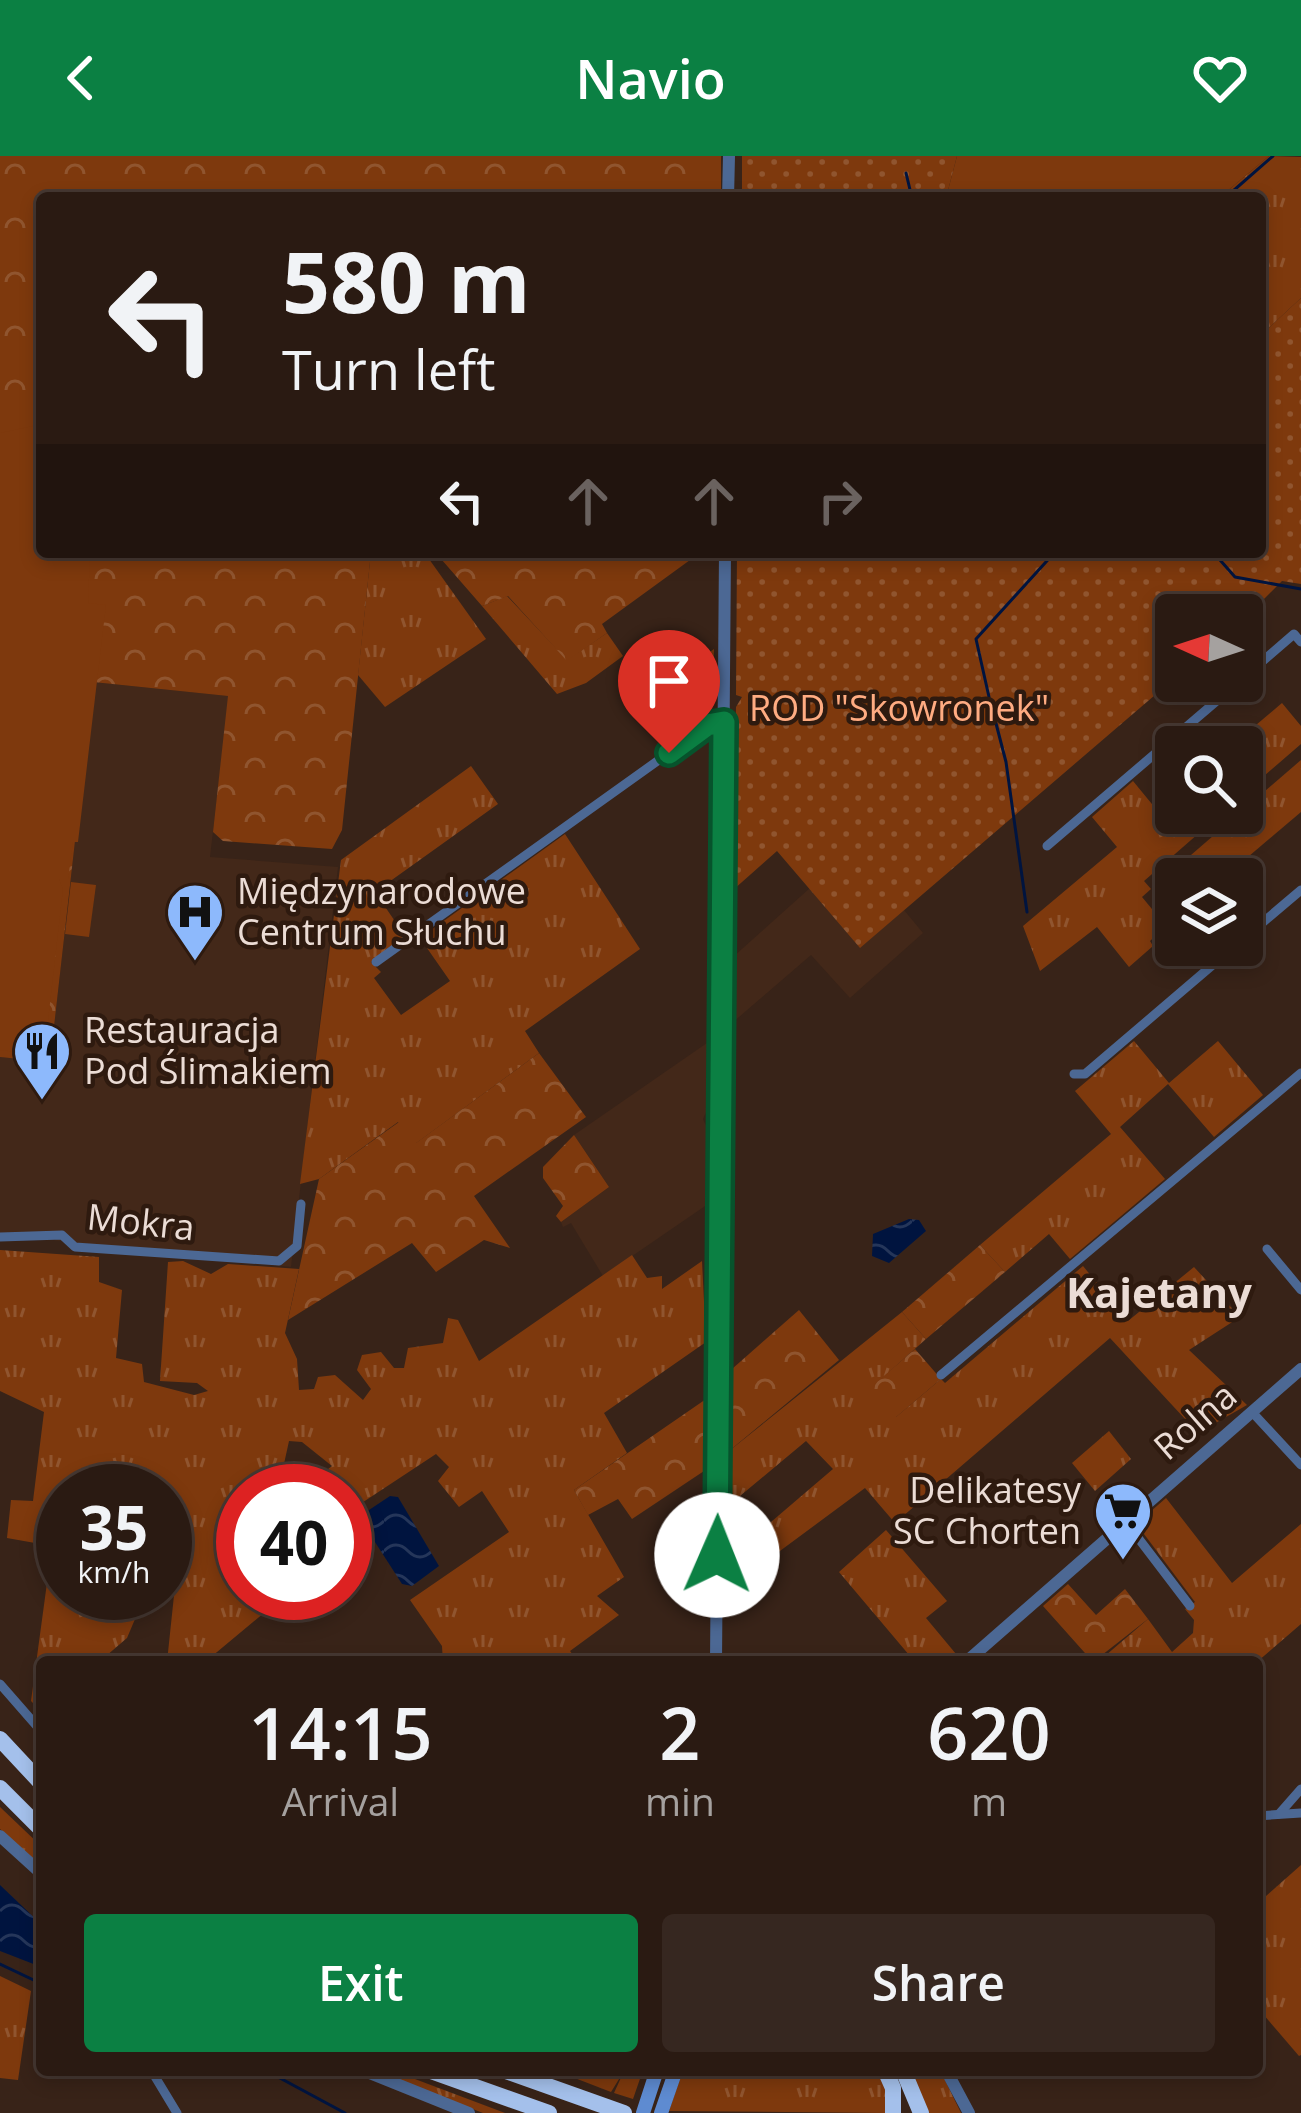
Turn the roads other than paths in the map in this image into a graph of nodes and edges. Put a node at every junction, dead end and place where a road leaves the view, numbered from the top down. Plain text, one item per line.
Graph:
1 (729, 156) edge
2 (728, 192) edge
3 (725, 558) edge
4 (1301, 642) edge
5 (1263, 661) edge
6 (1215, 702) edge
7 (724, 722) junction
8 (1047, 846) dead end
9 (1301, 890) edge
10 (1263, 922) edge
11 (376, 962) dead end
12 (1212, 966) edge
13 (1301, 1072) edge
14 (1074, 1074) dead end
15 (301, 1204) dead end
16 (0, 1237) edge
17 (1267, 1250) dead end
18 (1301, 1290) edge
19 (1301, 1369) edge
20 (941, 1375) dead end
21 (1252, 1412) junction
22 (1301, 1465) edge
23 (1126, 1522) junction
24 (1190, 1606) dead end
25 (716, 1656) edge
26 (973, 1656) edge
27 (0, 1684) edge
28 (36, 1725) edge
29 (0, 1739) edge
30 (36, 1778) edge
31 (0, 1788) edge
32 (1301, 1789) edge
33 (1301, 1813) edge
34 (1279, 1814) junction
35 (1263, 1815) edge
36 (36, 1823) edge
37 (0, 1836) edge
38 (36, 1869) edge
39 (155, 2076) edge
40 (377, 2076) edge
41 (445, 2076) edge
42 (520, 2076) edge
43 (655, 2076) edge
44 (674, 2076) edge
45 (888, 2076) edge
46 (906, 2076) edge
47 (949, 2076) edge
48 (177, 2113) edge
49 (469, 2113) edge
50 (549, 2113) edge
51 (624, 2113) edge
52 (643, 2113) edge
53 (662, 2113) edge
54 (893, 2113) edge
55 (921, 2113) edge
56 (969, 2113) edge

1 - 2 street
3 - 7 street
4 - 5 street
6 - 8 street
7 - 11 street
7 - 25 street
9 - 10 street
12 - 14 street
13 - 20 street
15 - 16 street, Mokra
17 - 18 street
19 - 21 street, Rolna
21 - 22 street
21 - 23 street, Rolna
23 - 24 street
23 - 26 street, Rolna
27 - 28 street
29 - 30 highway
31 - 36 highway
32 - 34 street
33 - 34 street
34 - 35 street
37 - 38 street
39 - 48 street
40 - 49 street
41 - 50 highway
42 - 51 highway
43 - 52 main road
44 - 53 main road
45 - 54 highway
46 - 55 highway
47 - 56 street

